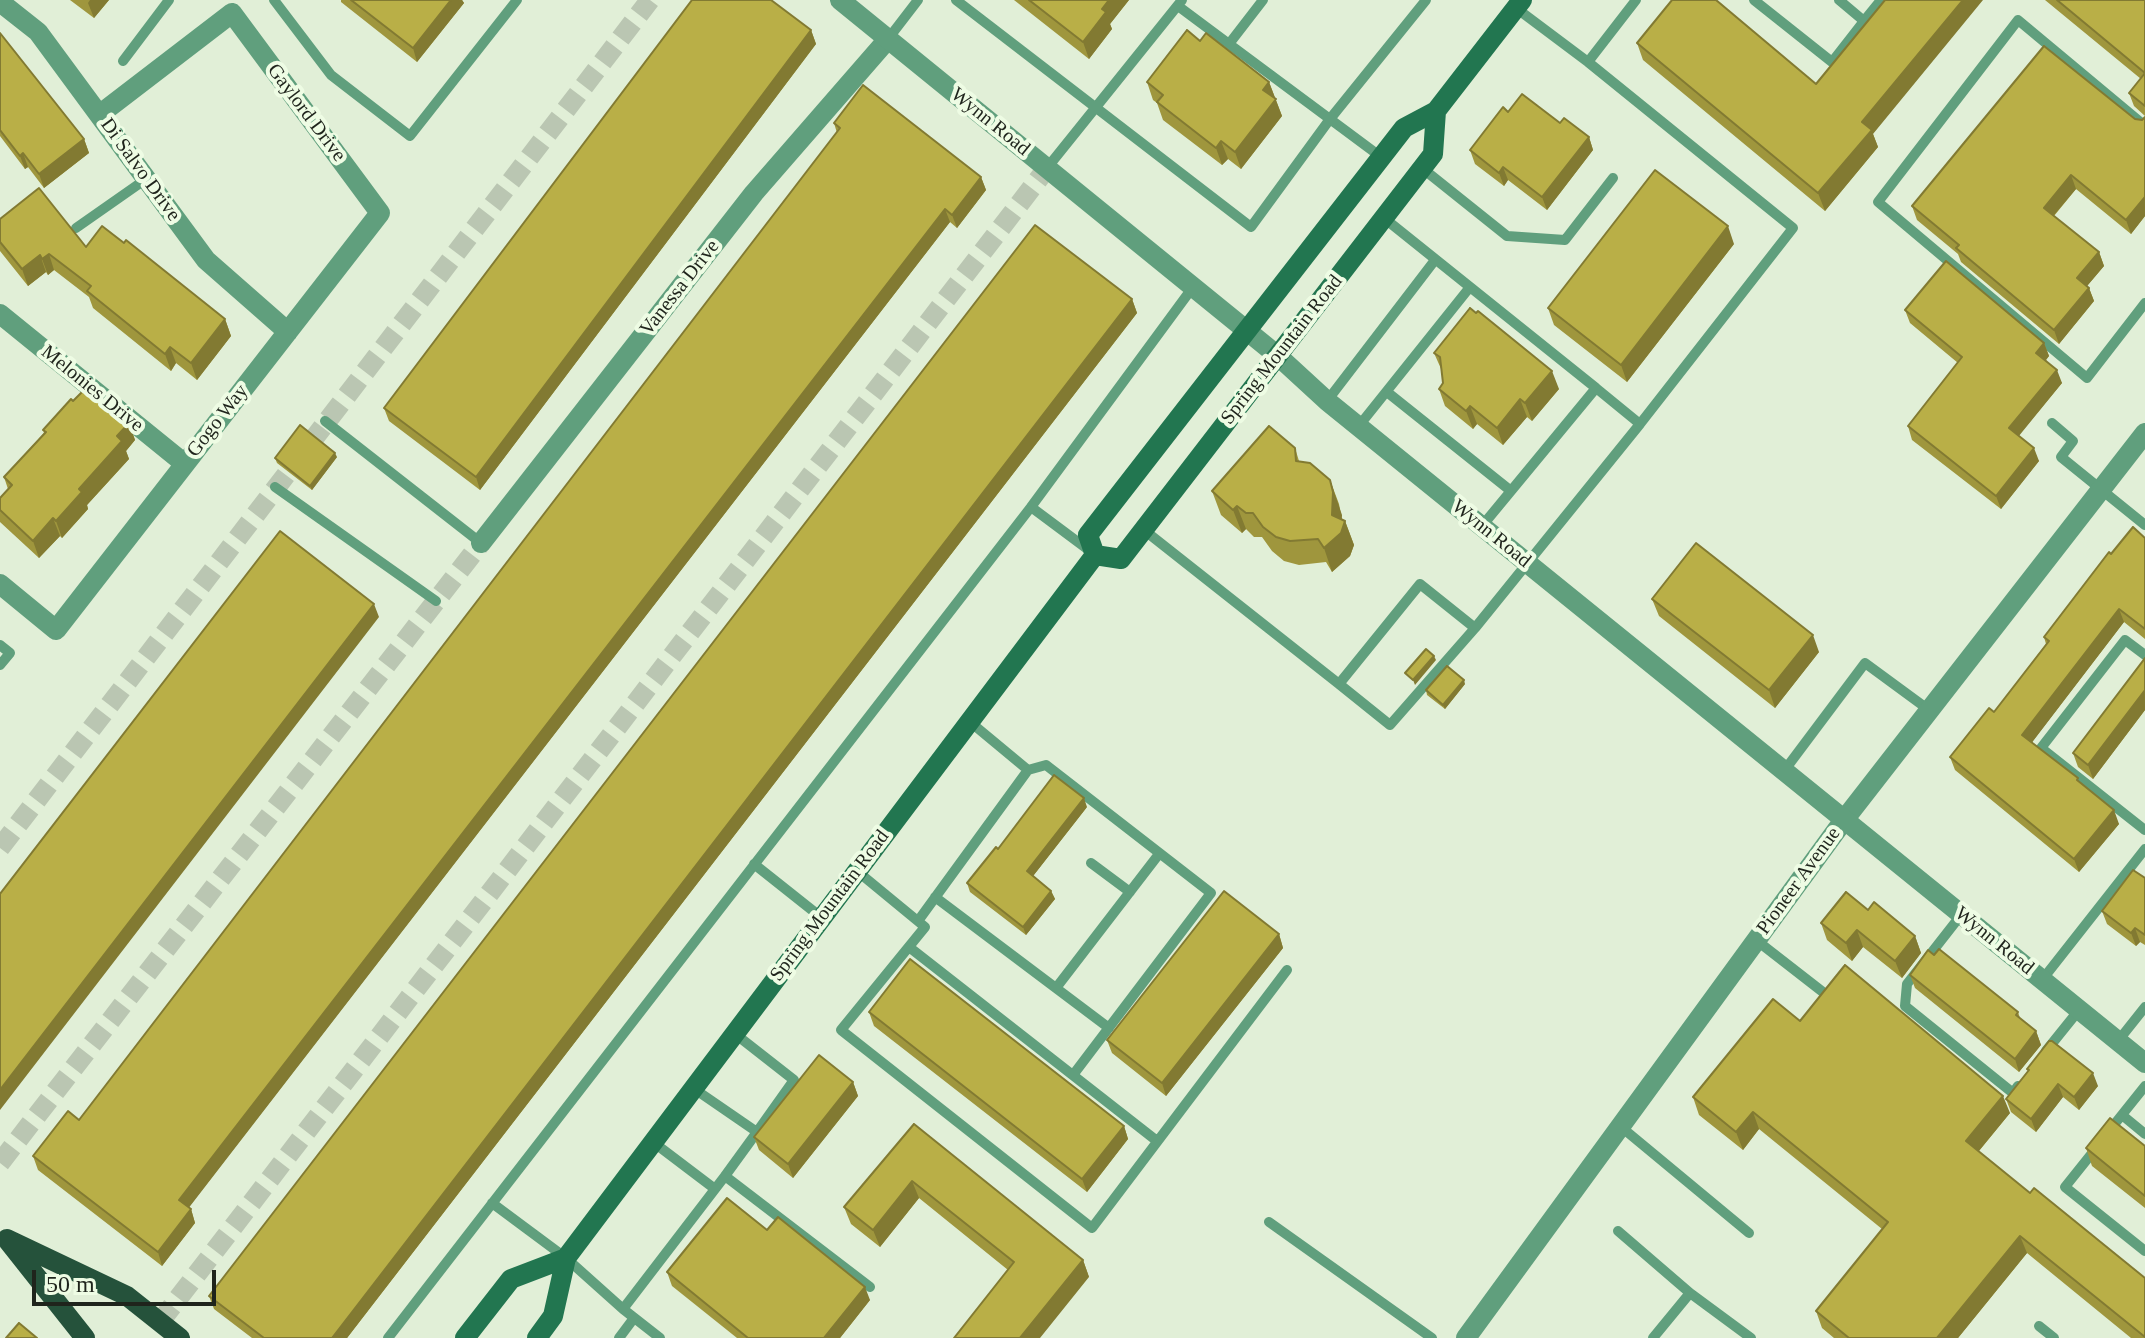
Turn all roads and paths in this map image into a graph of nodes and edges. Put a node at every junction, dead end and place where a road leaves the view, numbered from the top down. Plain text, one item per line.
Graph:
1 (169, 0) edge
2 (274, 0) edge
3 (517, 0) edge
4 (840, 0) edge
5 (918, 0) edge
6 (956, 0) edge
7 (1263, 0) edge
8 (1426, 0) edge
9 (1636, 0) edge
10 (1754, 0) edge
11 (1839, 0) edge
12 (1881, 0) edge
13 (0, 2) edge
14 (1180, 3) edge
15 (1519, 4) edge
16 (1864, 21) junction
17 (888, 39) junction
18 (1229, 44) junction
19 (123, 61) dead end
20 (1588, 62) junction
21 (1096, 109) junction
22 (1436, 111) junction
23 (99, 115) junction
24 (1330, 119) junction
25 (2145, 126) edge
26 (1381, 157) junction
27 (1047, 168) junction
28 (1422, 168) junction
29 (1613, 178) dead end
30 (146, 179) junction
31 (380, 213) joint
32 (1384, 218) junction
33 (76, 228) dead end
34 (1435, 260) junction
35 (1193, 287) junction
36 (1470, 287) junction
37 (2145, 303) edge
38 (0, 314) edge
39 (1247, 330) junction
40 (288, 332) junction
41 (1278, 356) junction
42 (1596, 388) junction
43 (1387, 392) junction
44 (1327, 401) junction
45 (325, 421) dead end
46 (2052, 423) dead end
47 (1640, 424) junction
48 (1358, 427) junction
49 (2145, 433) edge
50 (185, 464) junction
51 (275, 487) dead end
52 (2101, 489) junction
53 (1511, 491) junction
54 (1031, 507) junction
55 (2145, 525) edge
56 (1482, 526) junction
57 (1144, 530) junction
58 (481, 543) joint
59 (1095, 555) junction
60 (1526, 562) junction
61 (0, 584) edge
62 (436, 601) dead end
63 (1475, 628) junction
64 (0, 645) edge
65 (2145, 655) edge
66 (0, 665) edge
67 (1339, 684) junction
68 (1929, 710) junction
69 (969, 721) junction
70 (1028, 770) junction
71 (1784, 771) junction
72 (1844, 820) junction
73 (2145, 830) edge
74 (2145, 849) edge
75 (1159, 854) junction
76 (1091, 863) dead end
77 (754, 864) junction
78 (857, 871) junction
79 (1130, 892) junction
80 (935, 897) junction
81 (1961, 915) junction
82 (822, 918) junction
83 (918, 921) junction
84 (1756, 940) junction
85 (909, 947) junction
86 (1287, 970) dead end
87 (2042, 980) junction
88 (1056, 988) junction
89 (1828, 996) edge
90 (2145, 1007) edge
91 (2079, 1010) junction
92 (1109, 1028) junction
93 (734, 1033) junction
94 (2118, 1041) junction
95 (2040, 1058) edge
96 (2145, 1063) edge
97 (1073, 1075) junction
98 (2022, 1081) edge
99 (2145, 1086) edge
100 (693, 1088) junction
101 (2122, 1115) junction
102 (1620, 1126) junction
103 (757, 1132) junction
104 (2145, 1134) edge
105 (1157, 1141) junction
106 (653, 1142) junction
107 (725, 1176) junction
108 (715, 1189) junction
109 (492, 1203) junction
110 (1269, 1222) dead end
111 (1618, 1231) dead end
112 (1749, 1233) dead end
113 (3, 1237) edge
114 (2145, 1251) edge
115 (566, 1258) junction
116 (870, 1287) dead end
117 (1690, 1293) junction
118 (623, 1309) junction
119 (634, 1318) junction
120 (2039, 1326) dead end
121 (85, 1338) edge
122 (180, 1338) edge
123 (388, 1338) edge
124 (465, 1338) edge
125 (537, 1338) edge
126 (619, 1338) edge
127 (660, 1338) edge
128 (1432, 1338) edge
129 (1466, 1338) edge
130 (1653, 1338) edge
131 (1751, 1338) edge
132 (2054, 1338) edge

1 - 19 lane
2 - 3 lane
4 - 17 street, Wynn Road
5 - 17 lane
6 - 21 lane
7 - 18 lane
8 - 24 lane
9 - 20 lane
10 - 16 lane
11 - 16 lane
12 - 16 lane
13 - 23 street, Di Salvo Drive
14 - 18 lane
14 - 21 lane
15 - 20 lane
15 - 22 main road, Spring Mountain Road
17 - 27 street, Wynn Road
17 - 58 street, Vanessa Drive
18 - 24 lane
20 - 47 lane
21 - 24 lane
21 - 27 lane
22 - 26 main road, Spring Mountain Road
22 - 28 main road, Spring Mountain Road
23 - 30 street, Di Salvo Drive
23 - 31 street, Gaylord Drive
24 - 26 lane
25 - 37 lane
26 - 39 main road, Spring Mountain Road
27 - 35 street, Wynn Road
28 - 29 lane
28 - 32 main road, Spring Mountain Road
30 - 33 lane
30 - 40 street, Di Salvo Drive
31 - 40 street, Gogo Way
32 - 34 lane
32 - 41 main road, Spring Mountain Road
34 - 36 lane
34 - 44 lane
35 - 39 street, Wynn Road
35 - 54 lane
36 - 42 lane
36 - 43 lane
38 - 50 street, Melonies Drive
39 - 41 street, Wynn Road
39 - 59 main road, Spring Mountain Road
40 - 50 street, Gogo Way
41 - 44 street, Wynn Road
41 - 57 main road, Spring Mountain Road
42 - 47 lane
42 - 53 lane
43 - 48 lane
43 - 53 lane
44 - 48 street, Wynn Road
45 - 58 lane
46 - 52 lane
47 - 60 lane
48 - 56 street, Wynn Road
49 - 52 street, Pioneer Avenue
50 - 61 street, Gogo Way
51 - 62 lane
52 - 55 lane
52 - 68 street, Pioneer Avenue
53 - 56 lane
54 - 59 lane
54 - 77 lane
56 - 60 street, Wynn Road
57 - 59 main road, Spring Mountain Road
57 - 67 lane
59 - 69 main road, Spring Mountain Road
60 - 63 lane
60 - 71 street, Wynn Road
63 - 67 lane
63 - 67 lane
64 - 66 lane
65 - 73 lane
68 - 71 lane
68 - 72 street, Pioneer Avenue
69 - 70 lane
69 - 78 main road, Spring Mountain Road
70 - 75 lane
70 - 80 lane
71 - 72 street, Wynn Road
72 - 81 street, Wynn Road
72 - 84 street, Pioneer Avenue
74 - 87 lane
75 - 79 lane
75 - 92 lane
76 - 79 lane
77 - 82 lane
77 - 109 lane
78 - 82 main road, Spring Mountain Road
78 - 83 lane
79 - 88 lane
80 - 83 lane
80 - 88 lane
81 - 87 street, Wynn Road
81 - 98 lane
82 - 93 main road, Spring Mountain Road
83 - 85 lane
84 - 89 lane
84 - 102 street, Pioneer Avenue
85 - 97 lane
85 - 105 lane
86 - 105 lane
87 - 91 street, Wynn Road
88 - 92 lane
90 - 94 lane
91 - 94 street, Wynn Road
91 - 95 lane
92 - 97 lane
93 - 100 main road, Spring Mountain Road
93 - 103 lane
94 - 96 street, Wynn Road
97 - 105 lane
99 - 101 lane
100 - 103 lane
100 - 106 main road, Spring Mountain Road
101 - 104 lane
101 - 114 lane
102 - 112 lane
102 - 129 street, Pioneer Avenue
103 - 107 lane
106 - 108 lane
106 - 115 main road, Spring Mountain Road
107 - 108 lane
107 - 116 lane
108 - 118 lane
109 - 115 lane
109 - 123 lane
110 - 128 lane
111 - 117 lane
113 - 121 main road
113 - 122 main road
115 - 118 lane
115 - 124 main road
115 - 125 main road, Spring Mountain Road
117 - 130 lane
117 - 131 lane
118 - 119 lane
119 - 126 lane
119 - 127 lane
120 - 132 lane

